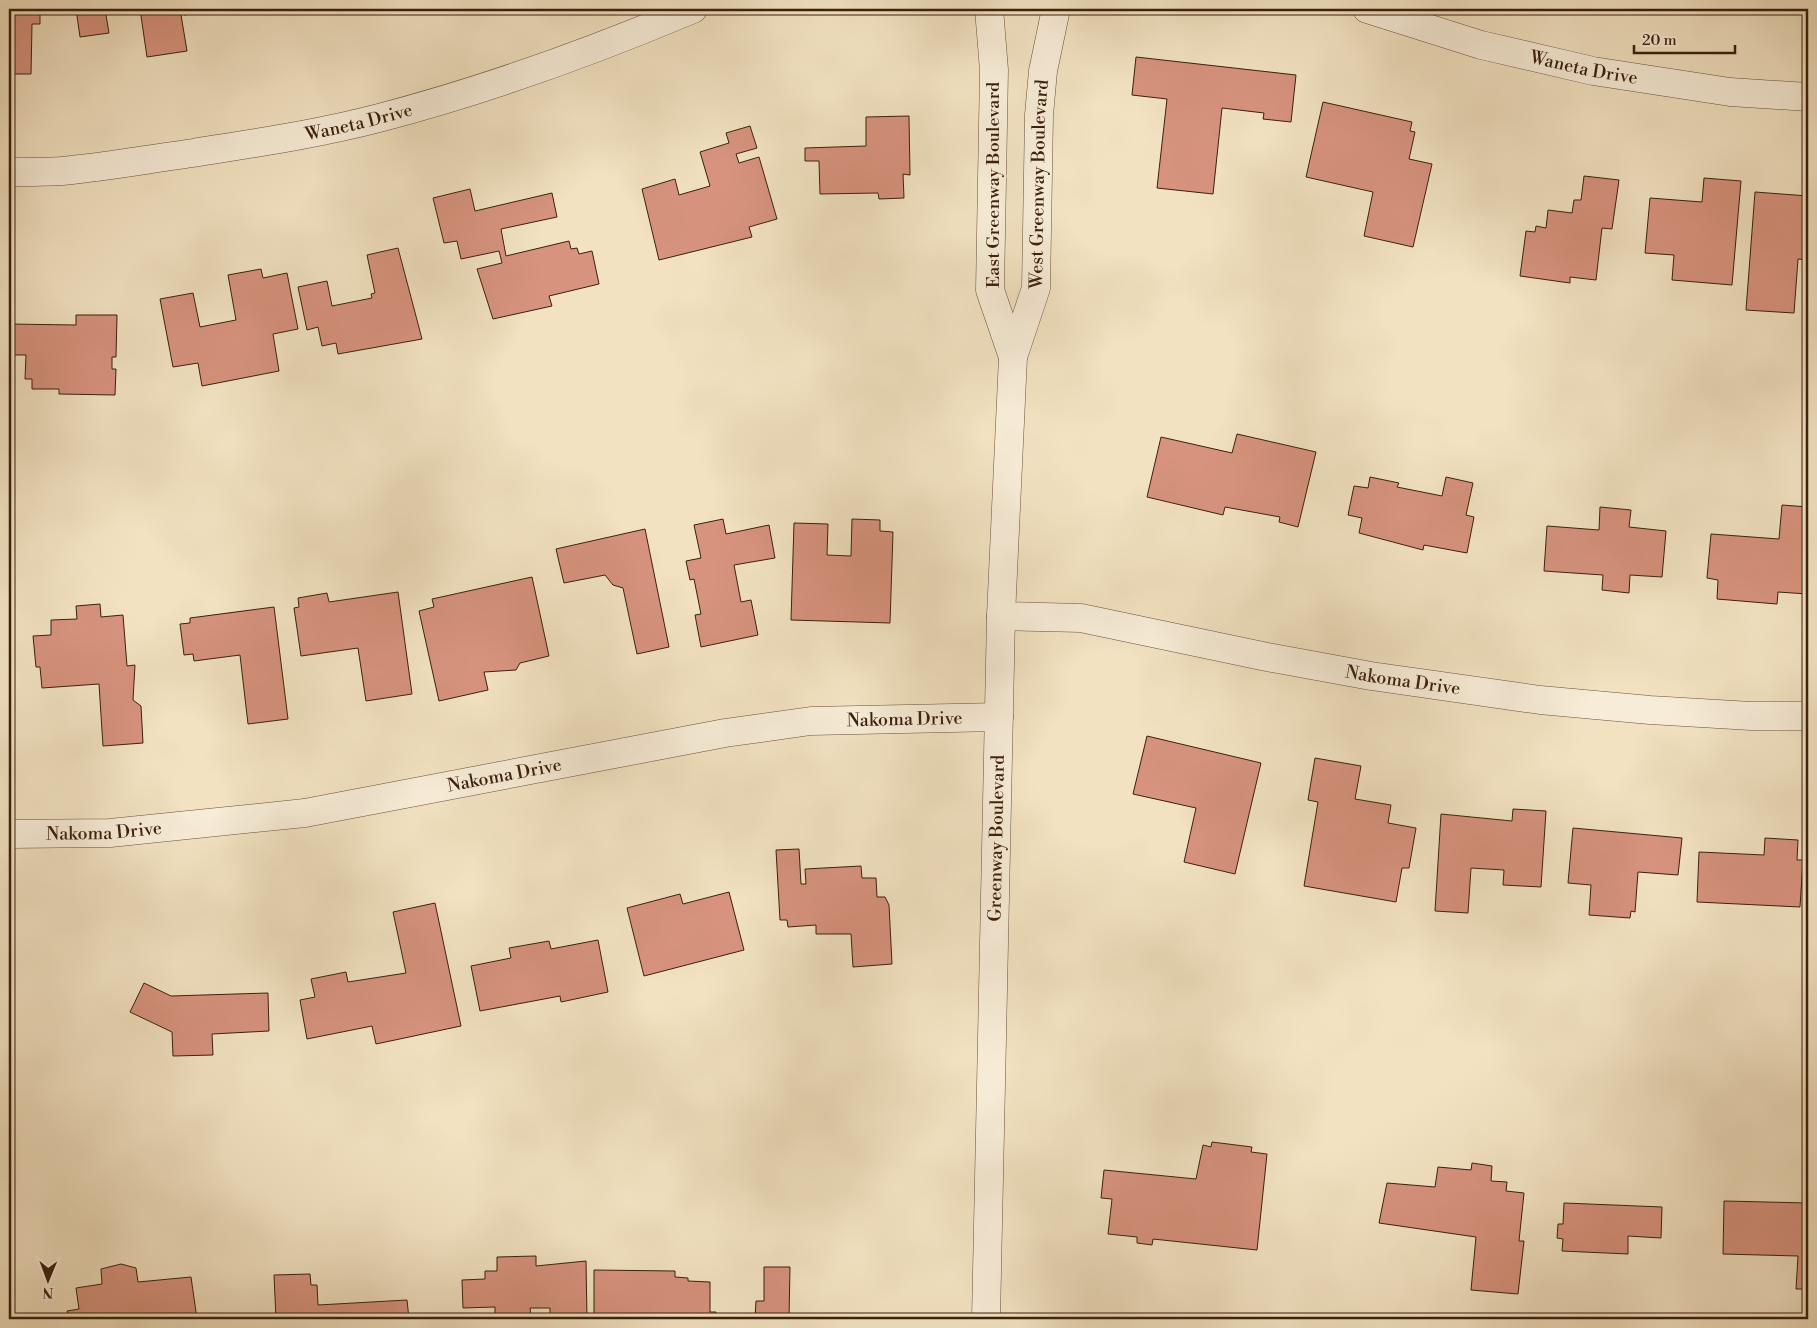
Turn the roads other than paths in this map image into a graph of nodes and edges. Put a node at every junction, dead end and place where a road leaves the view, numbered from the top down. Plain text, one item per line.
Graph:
1 (693, 9) edge
2 (989, 9) edge
3 (1056, 9) edge
4 (1367, 9) edge
5 (1808, 97) edge
6 (9, 172) edge
7 (1013, 357) junction
8 (1001, 616) junction
9 (1808, 716) edge
10 (999, 717) junction
11 (9, 834) edge
12 (986, 1319) edge

1 - 6 street, Waneta Drive
2 - 7 street, East Greenway Boulevard
3 - 7 street, West Greenway Boulevard
4 - 5 street, Waneta Drive
7 - 8 street, Greenway Boulevard
8 - 9 street, Nakoma Drive
8 - 10 street, Greenway Boulevard
10 - 11 street, Nakoma Drive
10 - 12 street, Greenway Boulevard

